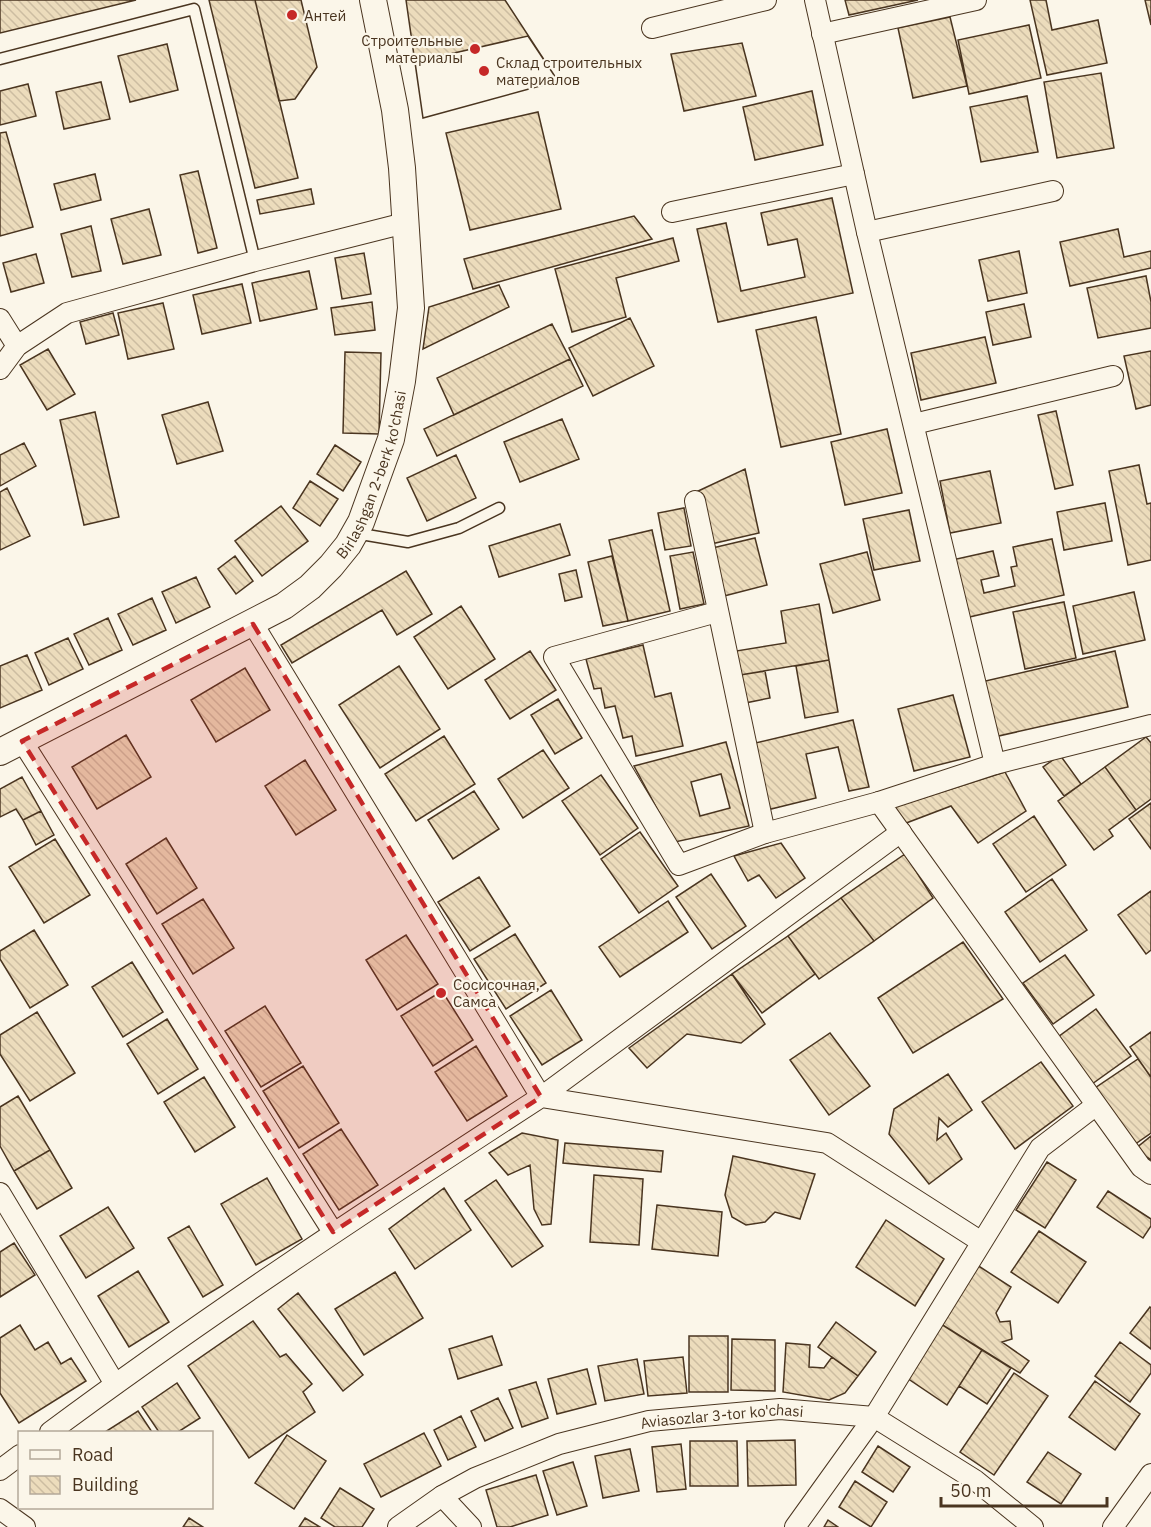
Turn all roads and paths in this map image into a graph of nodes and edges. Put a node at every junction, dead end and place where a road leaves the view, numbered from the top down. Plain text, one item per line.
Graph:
1 (373, 0) edge
2 (766, 0) edge
3 (815, 0) edge
4 (976, 0) edge
5 (652, 28) dead end
6 (822, 34) junction
7 (0, 59) edge
8 (854, 174) junction
9 (1053, 191) dead end
10 (672, 212) dead end
11 (405, 224) junction
12 (867, 232) junction
13 (255, 261) junction
14 (0, 319) edge
15 (17, 346) junction
16 (0, 369) edge
17 (1113, 376) dead end
18 (914, 424) junction
19 (695, 501) dead end
20 (499, 508) dead end
21 (355, 532) junction
22 (717, 612) junction
23 (253, 624) junction
24 (1151, 725) edge
25 (11, 747) edge
26 (995, 764) junction
27 (879, 802) junction
28 (901, 832) junction
29 (765, 833) junction
30 (541, 1097) junction
31 (1095, 1106) junction
32 (1151, 1174) edge
33 (0, 1193) edge
34 (333, 1232) junction
35 (980, 1241) junction
36 (115, 1384) junction
37 (874, 1417) junction
38 (51, 1431) edge
39 (18, 1456) edge
40 (0, 1470) edge
41 (1151, 1474) edge
42 (442, 1496) junction
43 (0, 1509) edge
44 (25, 1527) edge
45 (398, 1527) edge
46 (471, 1527) edge
47 (795, 1527) edge
48 (1033, 1527) edge
49 (1113, 1527) edge

1 - 11 street, Birlashgan 2-berk ko'chasi
2 - 5 street
3 - 6 street
4 - 6 street
6 - 8 street
7 - 13 lane
8 - 10 street
8 - 12 street
9 - 12 street
11 - 13 street
11 - 21 street, Birlashgan 2-berk ko'chasi
12 - 18 street
13 - 15 street
14 - 15 street
15 - 16 street
17 - 18 street
18 - 26 street
19 - 22 street
20 - 21 lane
21 - 23 street, Birlashgan 2-berk ko'chasi
22 - 29 street
22 - 29 street
23 - 25 street, Birlashgan 2-berk ko'chasi
23 - 30 street
24 - 26 street
25 - 34 street
26 - 27 street
27 - 28 street
27 - 29 street
28 - 30 street
28 - 31 street
30 - 34 street
30 - 35 street
31 - 32 street
31 - 35 street
33 - 36 street
34 - 36 street
35 - 37 street
36 - 38 street
37 - 42 street, Aviasozlar 3-tor ko'chasi
37 - 47 street
37 - 48 street, Aviasozlar 3-tor ko'chasi
39 - 40 street
41 - 49 street
42 - 45 street, Aviasozlar 3-tor ko'chasi
42 - 46 street
43 - 44 street

